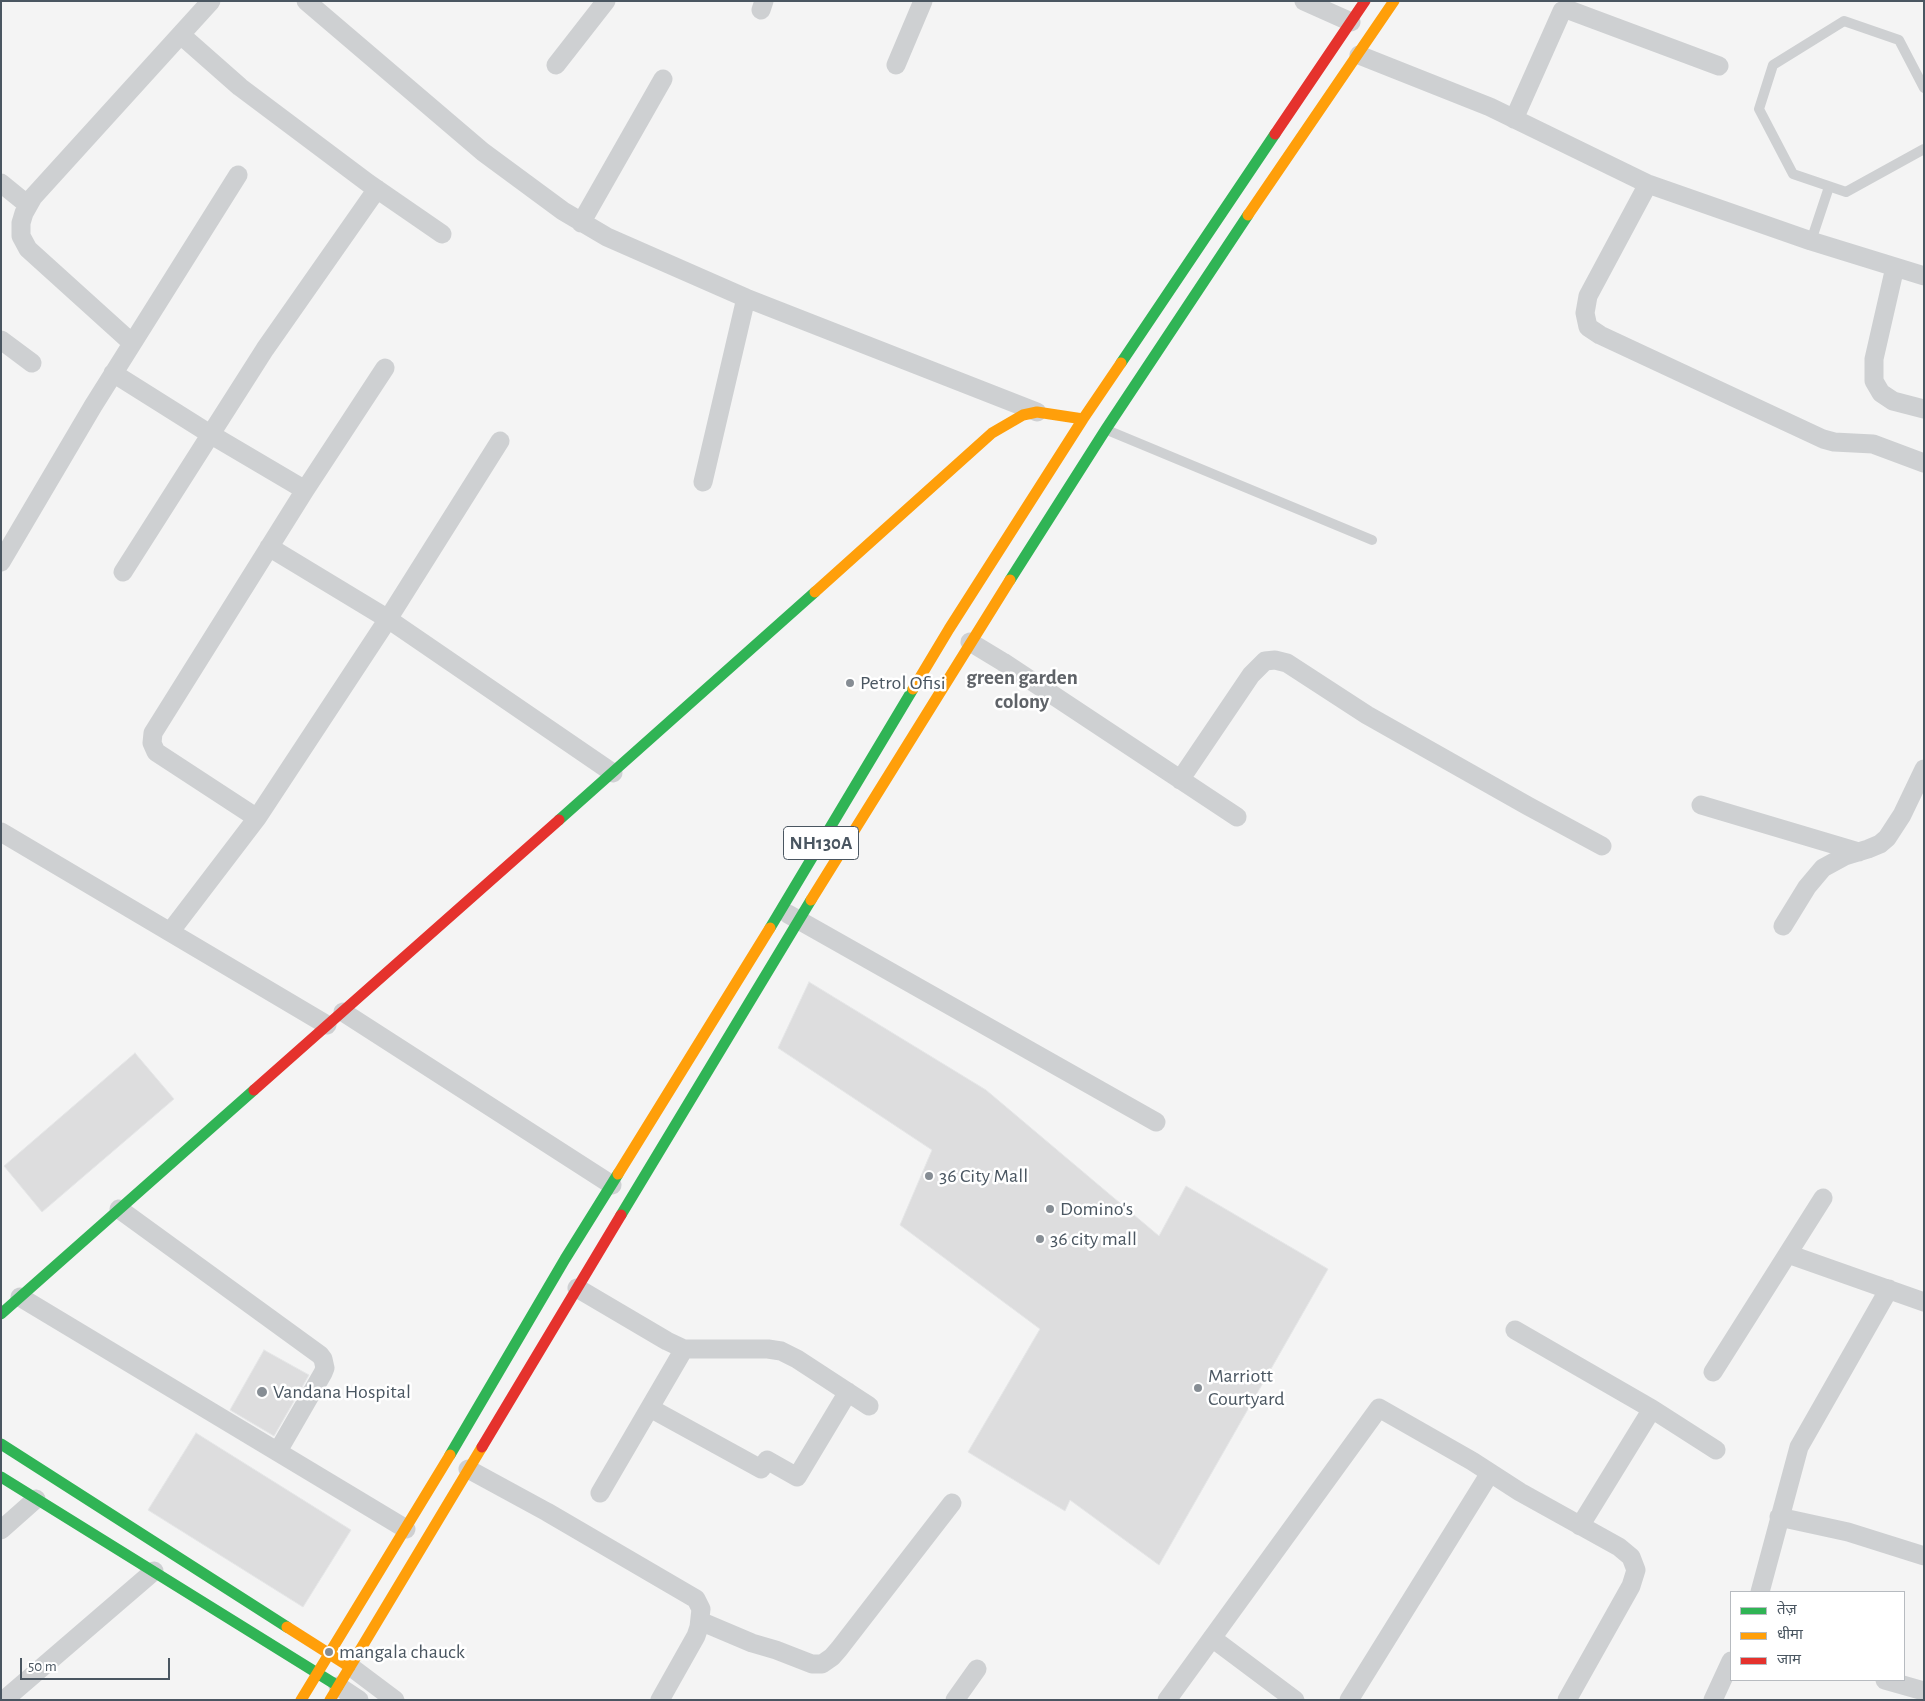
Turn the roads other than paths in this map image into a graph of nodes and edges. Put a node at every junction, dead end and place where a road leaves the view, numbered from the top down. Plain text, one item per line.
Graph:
1 (211, 1) edge
2 (306, 1) edge
3 (606, 1) edge
4 (922, 1) edge
5 (1304, 1) edge
6 (1365, 1) edge
7 (1394, 1) edge
8 (1351, 22) junction
9 (181, 35) junction
10 (1359, 55) junction
11 (556, 65) dead end
12 (896, 65) dead end
13 (1719, 66) dead end
14 (663, 79) dead end
15 (1924, 88) edge
16 (1514, 119) junction
17 (1924, 150) edge
18 (238, 175) dead end
19 (1, 183) edge
20 (1648, 184) junction
21 (1829, 187) junction
22 (377, 189) junction
23 (28, 205) junction
24 (581, 223) junction
25 (442, 234) dead end
26 (1811, 240) junction
27 (1894, 267) junction
28 (1924, 276) edge
29 (746, 298) junction
30 (1, 340) edge
31 (132, 344) junction
32 (32, 363) dead end
33 (385, 368) dead end
34 (113, 373) junction
35 (1924, 409) edge
36 (1037, 412) junction
37 (1094, 424) junction
38 (210, 434) junction
39 (500, 441) dead end
40 (1924, 463) edge
41 (703, 482) dead end
42 (305, 490) junction
43 (1372, 540) dead end
44 (270, 547) junction
45 (1, 562) edge
46 (123, 572) dead end
47 (388, 619) junction
48 (970, 642) junction
49 (1924, 769) edge
50 (613, 773) junction
51 (1180, 780) junction
52 (1701, 805) dead end
53 (258, 818) junction
54 (1237, 818) dead end
55 (1, 832) edge
56 (1602, 846) dead end
57 (1859, 852) junction
58 (780, 910) junction
59 (799, 920) junction
60 (1783, 926) dead end
61 (170, 932) junction
62 (342, 1012) junction
63 (327, 1025) junction
64 (1156, 1122) dead end
65 (612, 1185) junction
66 (1823, 1198) dead end
67 (119, 1209) junction
68 (1788, 1254) junction
69 (576, 1265) junction
70 (577, 1288) junction
71 (1889, 1289) junction
72 (20, 1297) junction
73 (1924, 1302) edge
74 (1, 1314) edge
75 (1515, 1330) dead end
76 (684, 1349) junction
77 (1713, 1372) dead end
78 (848, 1392) junction
79 (868, 1406) dead end
80 (650, 1408) junction
81 (1652, 1410) junction
82 (1, 1444) edge
83 (1716, 1450) dead end
84 (278, 1451) junction
85 (468, 1469) junction
86 (1490, 1472) junction
87 (1, 1477) edge
88 (600, 1493) dead end
89 (36, 1499) junction
90 (952, 1503) dead end
91 (1779, 1517) junction
92 (1580, 1526) junction
93 (406, 1529) junction
94 (1, 1530) edge
95 (1924, 1556) edge
96 (154, 1571) junction
97 (1760, 1591) edge
98 (700, 1621) junction
99 (1212, 1638) junction
100 (329, 1652) junction
101 (1730, 1663) edge
102 (351, 1667) junction
103 (977, 1669) dead end
104 (316, 1674) junction
105 (1889, 1681) edge
106 (1924, 1691) edge
107 (334, 1693) edge
108 (4, 1700) edge
109 (301, 1700) edge
110 (359, 1700) edge
111 (395, 1700) edge
112 (660, 1700) edge
113 (954, 1700) edge
114 (1167, 1700) edge
115 (1295, 1700) edge
116 (1349, 1700) edge
117 (1567, 1700) edge
118 (1713, 1700) edge

1 - 9 street
2 - 24 street
3 - 11 street
4 - 12 street
5 - 8 street
6 - 8 main road, NH130A
7 - 10 main road, NH130A
8 - 37 main road, NH130A
9 - 22 street
9 - 23 street
10 - 16 street
10 - 37 main road, NH130A
13 - 16 street
14 - 24 street
15 - 21 lane
16 - 20 street
17 - 21 lane
18 - 31 street
19 - 23 street
20 - 26 street
20 - 40 street
21 - 26 lane
22 - 25 street
22 - 38 street
23 - 31 street
24 - 29 street
26 - 27 street
27 - 28 street
27 - 35 street
29 - 36 street
29 - 41 street
30 - 32 street
31 - 34 street
33 - 42 street
34 - 38 street
34 - 45 street
36 - 37 main road
36 - 50 main road
37 - 43 lane
37 - 48 main road, NH130A
37 - 58 main road, NH130A
38 - 42 street
38 - 46 street
39 - 47 street
42 - 44 street
44 - 47 street
44 - 53 street
47 - 50 street
47 - 53 street
48 - 51 street
48 - 59 main road, NH130A
49 - 57 street
50 - 62 main road
51 - 54 street
51 - 56 street
52 - 57 street
53 - 61 street
55 - 61 street
57 - 60 street
58 - 59 street
58 - 65 main road, NH130A
59 - 64 street
59 - 69 main road, NH130A
61 - 63 street
62 - 63 main road
62 - 65 street
63 - 67 main road
65 - 69 main road, NH130A
66 - 68 street
67 - 72 main road
67 - 84 street
68 - 71 street
68 - 77 street
69 - 70 main road, NH130A
69 - 93 main road, NH130A
70 - 76 street
70 - 85 main road, NH130A
71 - 73 street
71 - 91 street
72 - 74 main road
72 - 84 street
75 - 81 street
76 - 78 street
76 - 80 street
78 - 79 street
78 - 80 street
80 - 88 street
81 - 83 street
81 - 92 street
82 - 100 main road
84 - 93 street
85 - 98 street
85 - 102 main road, NH130A
86 - 92 street
86 - 99 street
86 - 116 street
87 - 89 main road
89 - 94 street
89 - 96 main road
90 - 98 street
91 - 95 street
91 - 97 street
92 - 117 street
93 - 100 main road, NH130A
96 - 104 main road
96 - 108 street
98 - 112 street
99 - 114 street
99 - 115 street
100 - 102 main road
100 - 104 main road, NH130A
101 - 118 street
102 - 107 main road, NH130A
102 - 111 street
103 - 113 street
104 - 107 main road
104 - 109 main road, NH130A
105 - 106 street
107 - 110 street

